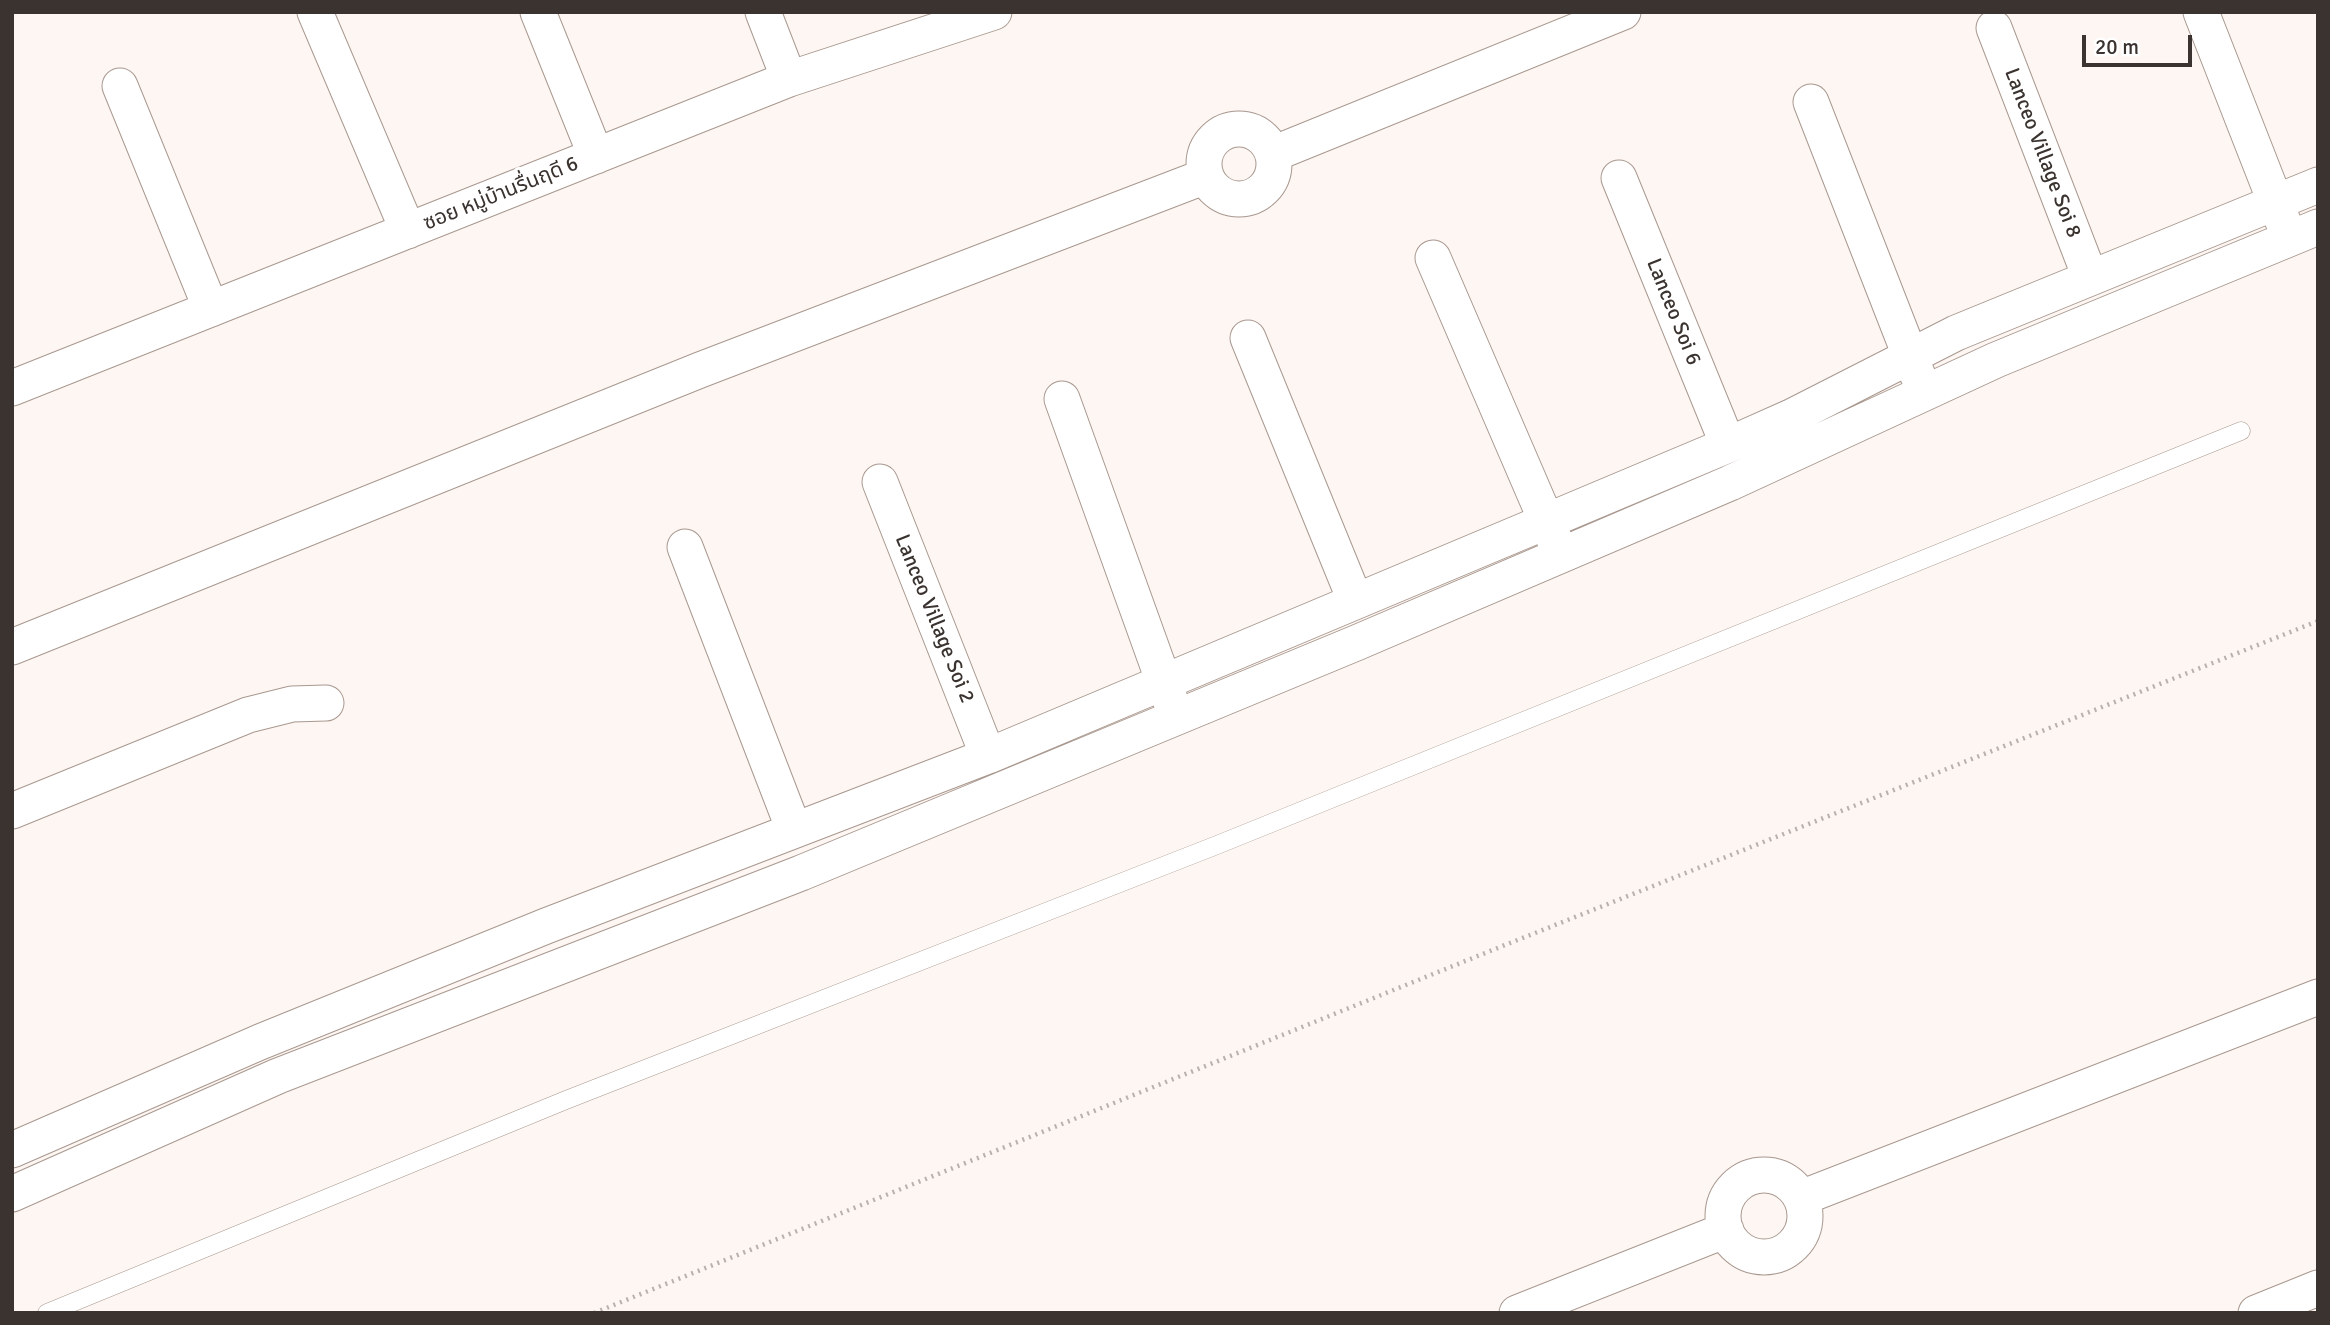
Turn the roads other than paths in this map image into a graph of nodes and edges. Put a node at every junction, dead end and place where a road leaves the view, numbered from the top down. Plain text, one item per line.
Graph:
1 (315, 12) edge
2 (538, 12) edge
3 (762, 12) edge
4 (994, 12) edge
5 (1623, 12) edge
6 (2201, 12) edge
7 (1994, 28) dead end
8 (789, 79) junction
9 (120, 86) dead end
10 (1811, 102) dead end
11 (1273, 154) junction
12 (596, 156) junction
13 (1206, 176) junction
14 (1619, 178) dead end
15 (2318, 185) edge
16 (2275, 202) junction
17 (408, 231) junction
18 (2304, 233) edge
19 (1433, 258) dead end
20 (2090, 277) junction
21 (211, 309) junction
22 (1248, 338) dead end
23 (1910, 355) junction
24 (14, 381) edge
25 (1924, 392) junction
26 (1062, 399) dead end
27 (2241, 431) dead end
28 (1728, 445) junction
29 (880, 482) dead end
30 (1546, 521) junction
31 (685, 547) dead end
32 (1562, 556) junction
33 (1355, 600) junction
34 (12, 647) edge
35 (1165, 682) junction
36 (326, 704) dead end
37 (1176, 718) junction
38 (988, 756) junction
39 (12, 811) edge
40 (794, 830) junction
41 (546, 926) junction
42 (562, 967) junction
43 (2318, 997) edge
44 (48, 1134) junction
45 (12, 1150) edge
46 (67, 1169) junction
47 (12, 1195) edge
48 (1801, 1198) junction
49 (1726, 1230) junction
50 (2318, 1288) edge
51 (47, 1313) edge
52 (1517, 1313) edge
53 (2256, 1313) edge

1 - 17 street
2 - 12 street
3 - 8 street
4 - 8 street, ซอย หมู่บ้านรื่นฤดี 6
5 - 11 street
6 - 16 street
7 - 20 street, Lanceo Village Soi 8
8 - 12 street, ซอย หมู่บ้านรื่นฤดี 6
9 - 21 street
10 - 23 street
11 - 13 street
11 - 13 street
12 - 17 street, ซอย หมู่บ้านรื่นฤดี 6
13 - 34 street
14 - 28 street, Lanceo Soi 6
15 - 16 street
16 - 18 street
16 - 20 street
17 - 21 street, ซอย หมู่บ้านรื่นฤดี 6
18 - 25 street
19 - 30 street
20 - 23 street
21 - 24 street, ซอย หมู่บ้านรื่นฤดี 6
22 - 33 street
23 - 25 street
23 - 28 street
25 - 32 street
26 - 35 street
27 - 51 lane
28 - 30 street
29 - 38 street, Lanceo Village Soi 2
30 - 32 street
30 - 33 street
31 - 40 street
32 - 37 street
33 - 35 street
35 - 37 street
35 - 38 street
36 - 39 street
37 - 42 street
38 - 40 street
40 - 41 street
41 - 42 street
41 - 44 street
42 - 46 street
43 - 48 street
44 - 45 street
44 - 46 street
46 - 47 street
48 - 49 street
48 - 49 street
49 - 52 street
50 - 53 street

